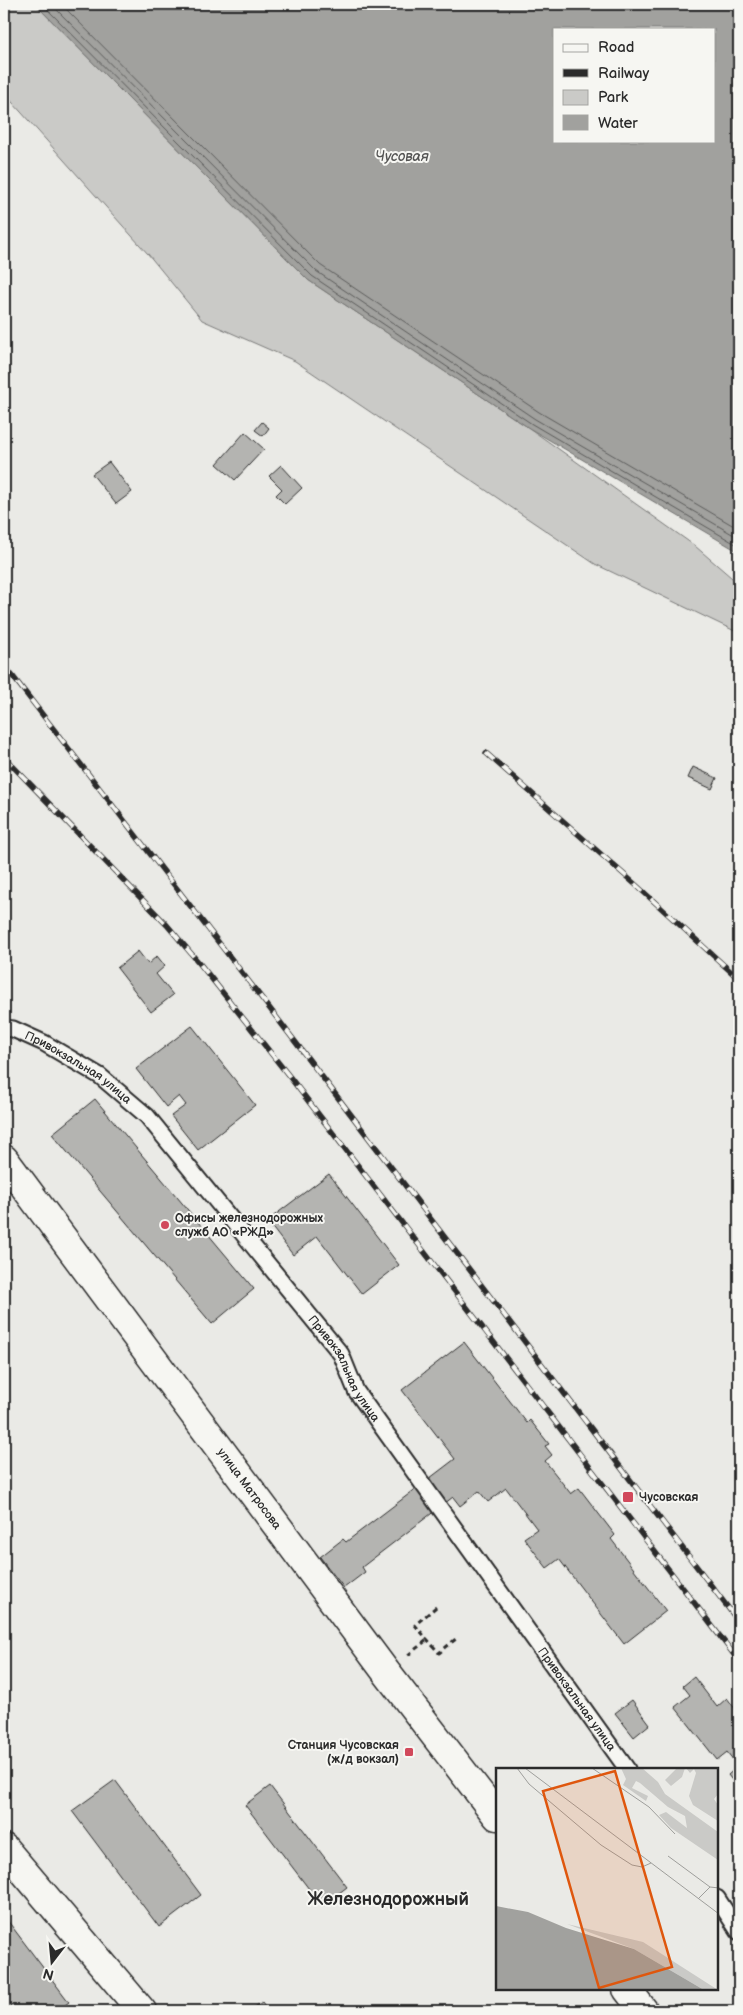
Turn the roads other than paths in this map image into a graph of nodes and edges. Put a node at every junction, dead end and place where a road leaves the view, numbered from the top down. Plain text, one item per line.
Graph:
1 (4, 1028) edge
2 (4, 1159) edge
3 (626, 1768) edge
4 (496, 1815) edge
5 (4, 1848) edge
6 (718, 1900) edge
7 (739, 1932) edge
8 (628, 1990) edge
9 (142, 2011) edge
10 (644, 2011) edge

1 - 3 lane, Привокзальная улица
2 - 4 street, улица Матросова
5 - 9 street
6 - 7 lane
8 - 10 street

